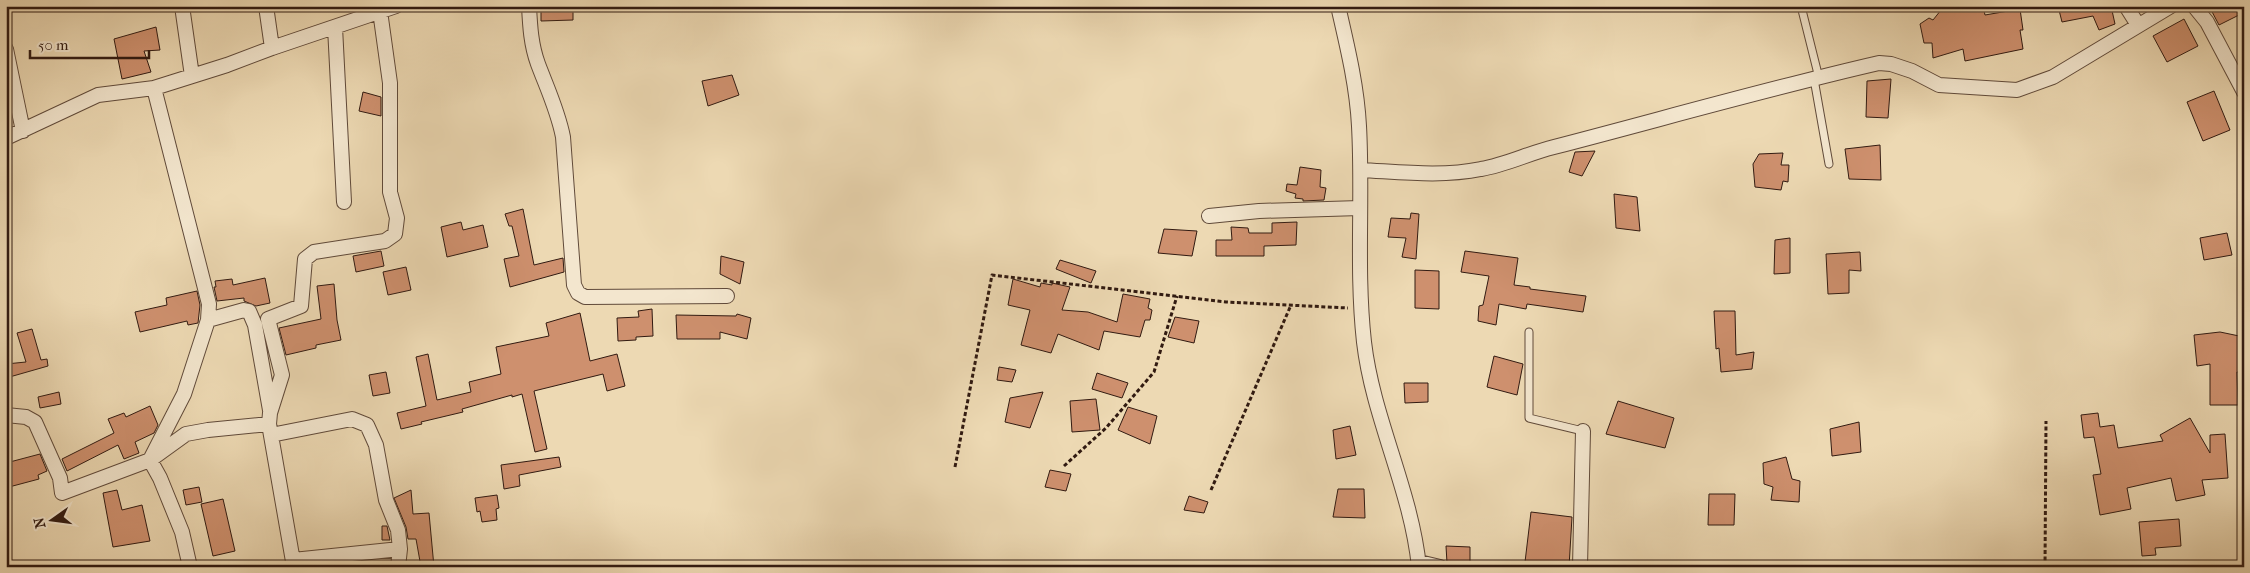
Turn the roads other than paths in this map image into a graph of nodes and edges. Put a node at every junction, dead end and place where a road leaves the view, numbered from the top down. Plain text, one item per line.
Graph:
1 (182, 6) edge
2 (266, 6) edge
3 (396, 6) edge
4 (529, 6) edge
5 (1338, 6) edge
6 (1801, 6) edge
7 (2126, 6) edge
8 (2170, 6) edge
9 (2194, 6) edge
10 (380, 11) junction
11 (2138, 25) junction
12 (335, 27) junction
13 (272, 48) junction
14 (6, 49) edge
15 (192, 76) junction
16 (1816, 78) junction
17 (154, 88) junction
18 (2244, 92) edge
19 (23, 131) junction
20 (6, 138) edge
21 (1830, 164) dead end
22 (1361, 170) junction
23 (344, 202) dead end
24 (1360, 208) junction
25 (1209, 216) dead end
26 (727, 296) dead end
27 (208, 320) junction
28 (1529, 332) dead end
29 (6, 415) edge
30 (270, 424) junction
31 (1582, 431) joint
32 (150, 460) junction
33 (400, 548) junction
34 (293, 563) edge
35 (1419, 564) edge
36 (190, 567) edge
37 (398, 567) edge
38 (1440, 567) edge
39 (1580, 567) edge

1 - 15 street
2 - 13 street
3 - 10 street
4 - 26 street
5 - 22 street
6 - 16 lane
7 - 11 street
8 - 11 street
9 - 18 street
10 - 12 street
10 - 30 street
11 - 16 street
12 - 13 street
12 - 23 street
13 - 15 street
14 - 19 street
15 - 17 street
16 - 21 lane
16 - 22 street
17 - 19 street
17 - 27 street
19 - 20 street
22 - 24 street
24 - 25 street
24 - 35 street
27 - 30 street
27 - 32 street
28 - 31 lane
29 - 32 street
30 - 32 street
30 - 33 street
30 - 34 street
31 - 39 street
32 - 36 street
33 - 34 street
33 - 37 street
35 - 38 street

